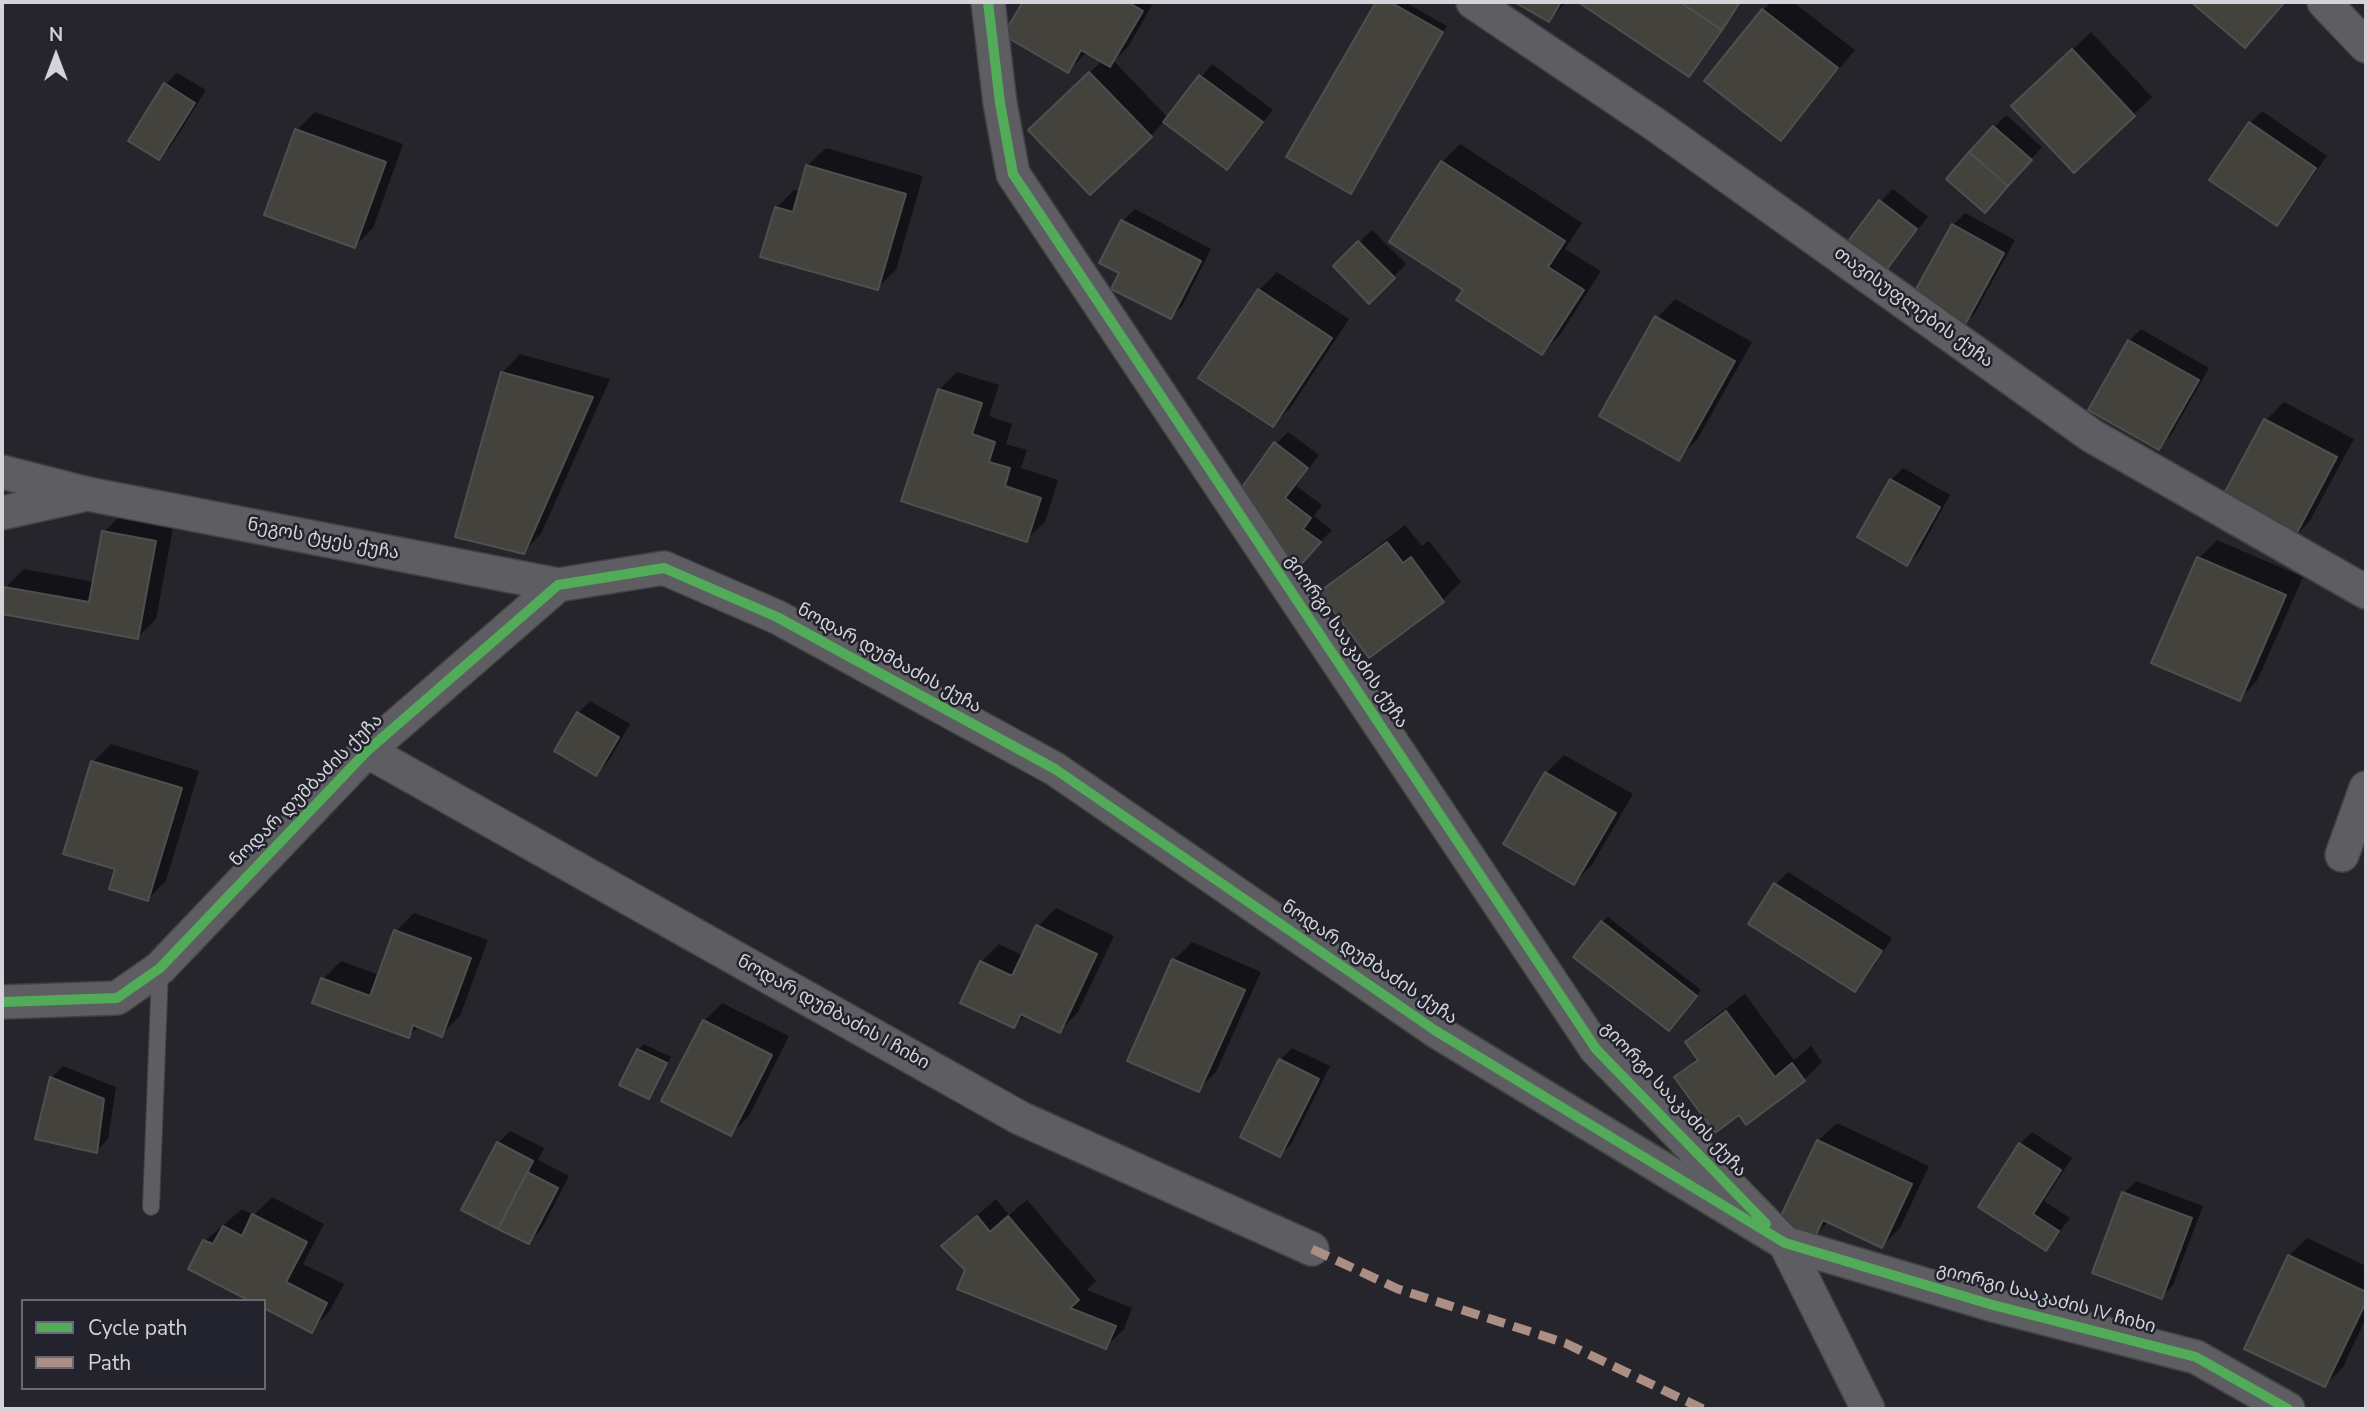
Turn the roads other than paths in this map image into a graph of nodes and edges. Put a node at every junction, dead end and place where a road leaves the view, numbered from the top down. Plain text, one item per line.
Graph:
1 (988, 2) edge
2 (1474, 2) edge
3 (2324, 2) edge
4 (2366, 46) edge
5 (2, 472) edge
6 (88, 494) junction
7 (2, 513) edge
8 (558, 585) junction
9 (2366, 592) edge
10 (367, 751) junction
11 (2366, 788) edge
12 (2342, 855) dead end
13 (160, 968) junction
14 (2, 1002) edge
15 (151, 1207) dead end
16 (1785, 1243) junction
17 (1312, 1250) dead end
18 (1868, 1409) edge
19 (2288, 1409) edge

1 - 16 street, გიორგი სააკაძის ქუჩა
2 - 9 street, თავისუფლების ქუჩა
3 - 4 street
5 - 6 street, ნეგოს ტყეს ქუჩა
6 - 7 street, ნეგოს ტყეს ქუჩა
6 - 8 street, ნეგოს ტყეს ქუჩა
8 - 10 street, ნოდარ დუმბაძის ქუჩა
8 - 16 street, ნოდარ დუმბაძის ქუჩა
10 - 13 street, ნოდარ დუმბაძის ქუჩა
10 - 17 street, ნოდარ დუმბაძის I ჩიხი
11 - 12 street
13 - 14 street, ნოდარ დუმბაძის ქუჩა
13 - 15 lane
16 - 18 street, გიორგი სააკაძის ქუჩა
16 - 19 street, გიორგი სააკაძის IV ჩიხი

